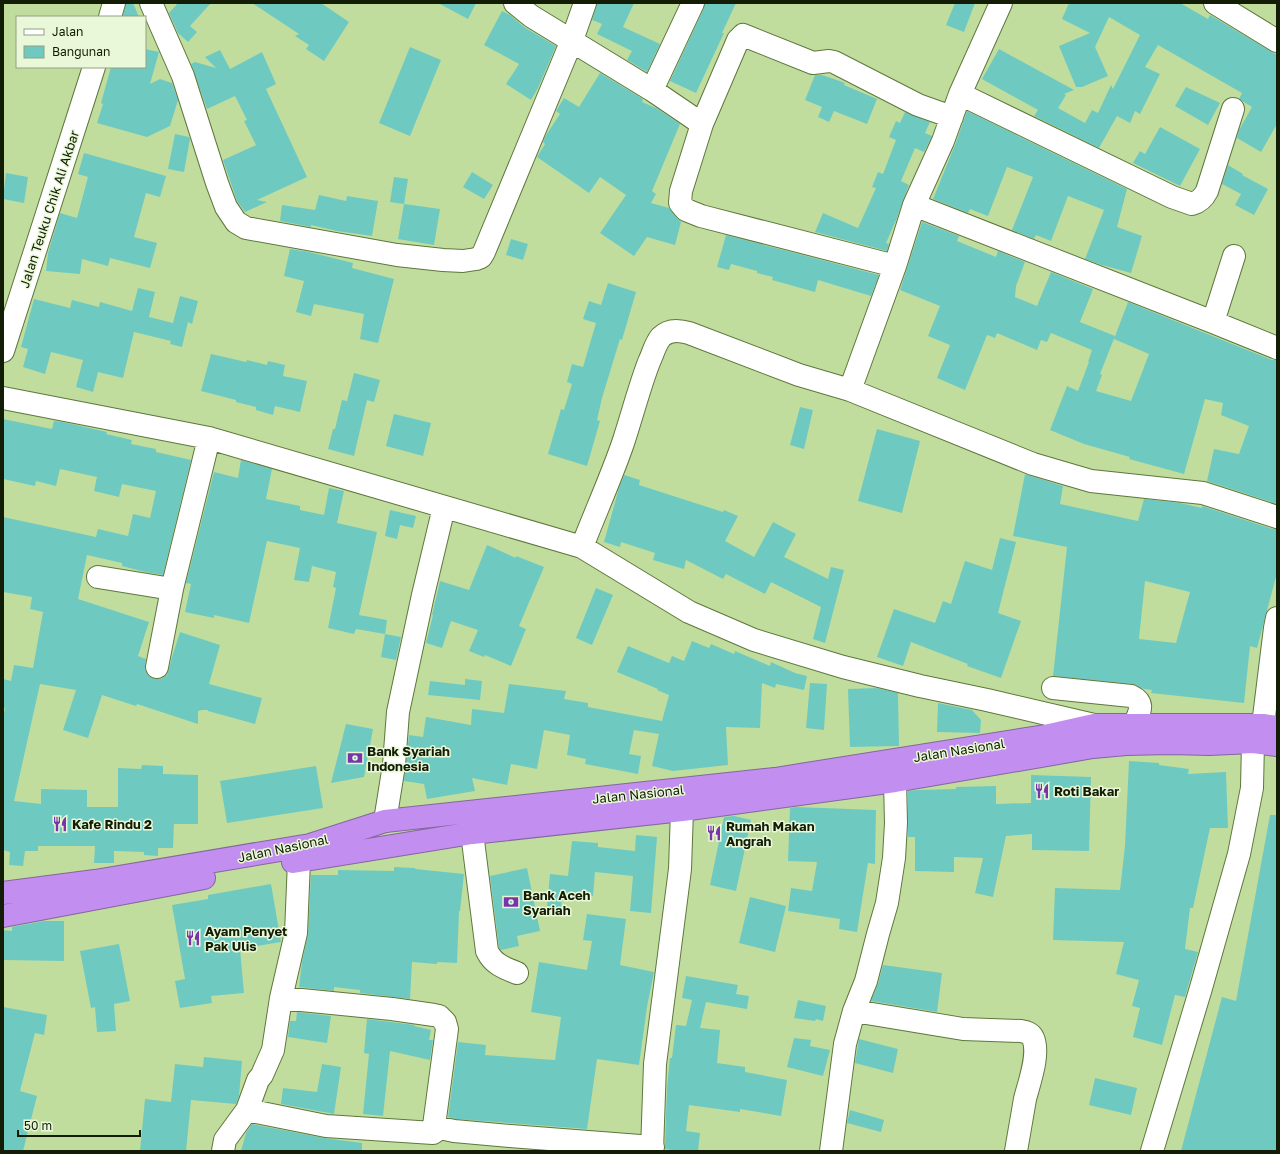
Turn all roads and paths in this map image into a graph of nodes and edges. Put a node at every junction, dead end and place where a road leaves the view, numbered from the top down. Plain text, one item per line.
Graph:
1 (114, 3) edge
2 (151, 3) edge
3 (515, 3) edge
4 (585, 3) edge
5 (693, 3) edge
6 (1001, 3) edge
7 (1215, 3) edge
8 (110, 16) edge
9 (572, 40) junction
10 (1277, 41) edge
11 (94, 68) edge
12 (652, 90) junction
13 (960, 94) junction
14 (1233, 109) dead end
15 (952, 117) junction
16 (702, 124) junction
17 (914, 205) junction
18 (1234, 256) dead end
19 (895, 266) junction
20 (1213, 322) junction
21 (1277, 348) edge
22 (3, 352) edge
23 (850, 390) junction
24 (3, 398) edge
25 (209, 438) junction
26 (444, 507) junction
27 (1277, 517) edge
28 (582, 547) junction
29 (98, 577) dead end
30 (172, 589) junction
31 (1277, 618) edge
32 (157, 668) dead end
33 (1053, 688) dead end
34 (1135, 724) junction
35 (1094, 725) junction
36 (1264, 731) edge
37 (1277, 745) edge
38 (895, 781) junction
39 (682, 810) junction
40 (454, 813) junction
41 (385, 821) junction
42 (464, 834) junction
43 (299, 861) junction
44 (3, 893) edge
45 (3, 916) edge
46 (517, 973) dead end
47 (281, 998) junction
48 (854, 1011) junction
49 (247, 1110) junction
50 (436, 1138) edge
51 (653, 1149) edge
52 (223, 1151) edge
53 (831, 1151) edge
54 (1016, 1151) edge
55 (1152, 1151) edge

1 - 8 street
2 - 9 street
3 - 9 street
4 - 9 street
5 - 12 street
6 - 13 street
7 - 10 street
9 - 12 street
11 - 22 street, Jalan Teuku Chik Ali Akbar
12 - 16 street
13 - 14 street
13 - 15 street
15 - 16 street
15 - 17 street
16 - 19 street
17 - 19 street
17 - 20 street
18 - 20 street
19 - 23 street
20 - 21 street
23 - 27 street
23 - 28 street
24 - 25 street
25 - 26 street
25 - 30 street
26 - 28 street
26 - 41 street
28 - 35 street
29 - 30 street
30 - 32 street
31 - 36 street
33 - 34 street
34 - 35 highway, Jalan Nasional
34 - 36 highway, Jalan Nasional
35 - 40 highway, Jalan Nasional
36 - 37 highway, Jalan Nasional
36 - 38 highway, Jalan Nasional
36 - 55 street
38 - 39 highway, Jalan Nasional
38 - 48 street
39 - 42 highway, Jalan Nasional
39 - 51 street
40 - 41 highway, Jalan Nasional
40 - 42 highway
41 - 44 highway, Jalan Nasional
42 - 43 highway, Jalan Nasional
42 - 46 street
43 - 45 highway, Jalan Nasional
43 - 47 street
47 - 49 street
47 - 50 street
48 - 53 street
48 - 54 street
49 - 50 street
49 - 52 street
50 - 51 street

